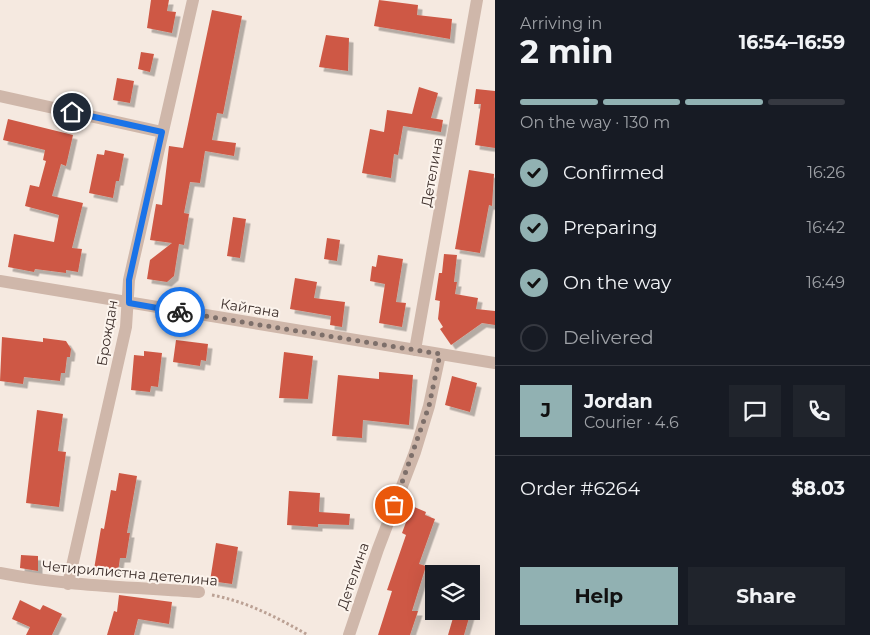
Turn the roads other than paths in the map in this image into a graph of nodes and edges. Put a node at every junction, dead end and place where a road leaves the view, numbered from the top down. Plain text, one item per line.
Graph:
1 (193, 0) edge
2 (477, 0) edge
3 (0, 96) edge
4 (162, 132) junction
5 (0, 282) edge
6 (129, 303) junction
7 (415, 350) junction
8 (440, 354) junction
9 (495, 363) edge
10 (0, 573) edge
11 (68, 584) junction
12 (199, 592) road end
13 (349, 635) edge

1 - 4 street, Брождан
2 - 7 street, Детелина
3 - 4 street
4 - 6 street, Брождан
5 - 6 street, Кайгана
6 - 7 street, Кайгана
6 - 11 street, Брождан
7 - 8 street, Кайгана
8 - 9 street, Кайгана
8 - 13 street, Детелина
10 - 11 street, Четирилистна детелина
11 - 12 street, Четирилистна детелина

